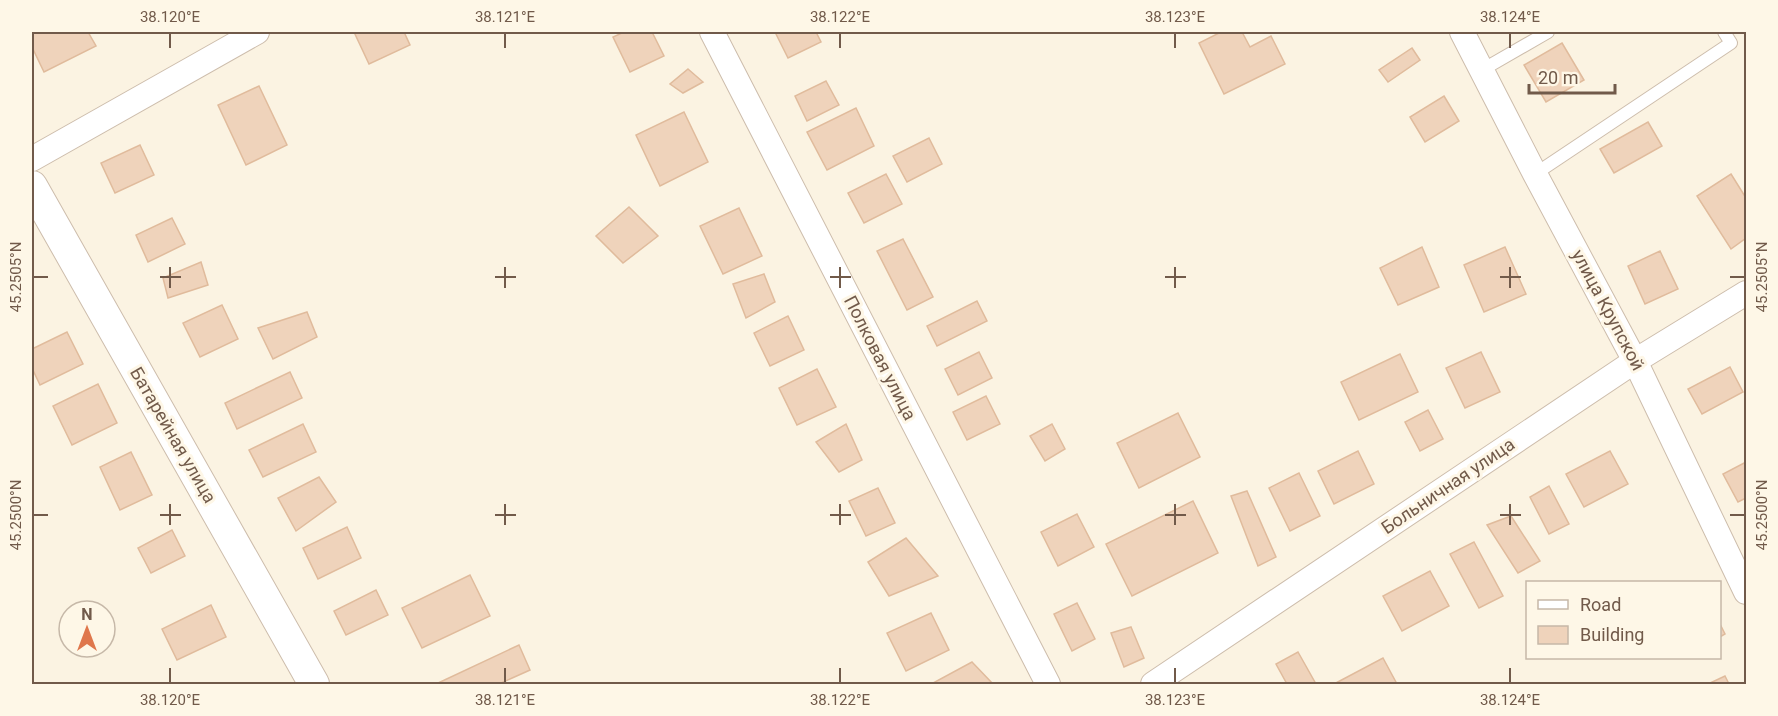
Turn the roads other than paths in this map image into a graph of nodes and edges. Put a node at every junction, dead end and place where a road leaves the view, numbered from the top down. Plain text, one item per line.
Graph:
1 (257, 32) edge
2 (712, 32) edge
3 (1462, 32) edge
4 (1548, 32) edge
5 (1724, 32) edge
6 (1482, 70) junction
7 (32, 159) edge
8 (1535, 174) junction
9 (32, 186) edge
10 (1746, 292) edge
11 (1635, 361) junction
12 (1746, 592) edge
13 (314, 684) edge
14 (1048, 684) edge
15 (1153, 684) edge

1 - 7 street
2 - 14 street, Полковая улица
3 - 6 street, улица Крупской
4 - 6 lane
5 - 8 lane
6 - 8 street, улица Крупской
8 - 11 street, улица Крупской
9 - 13 street, Батарейная улица
10 - 11 street, Больничная улица
11 - 12 street, улица Крупской
11 - 15 street, Больничная улица

